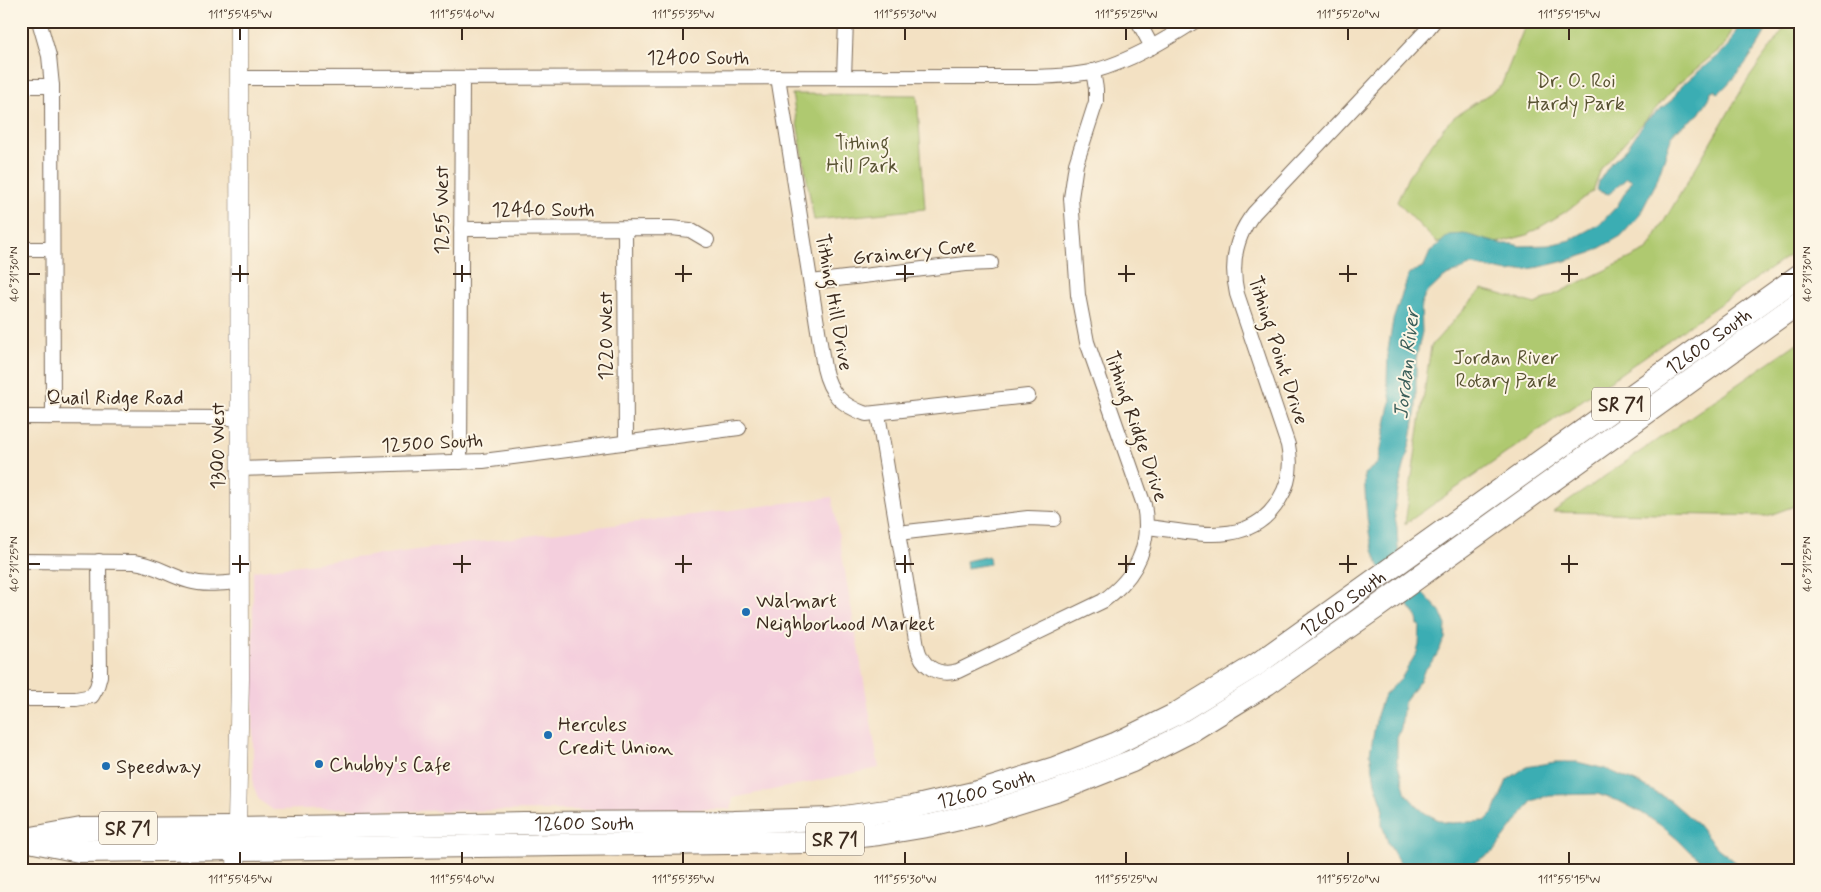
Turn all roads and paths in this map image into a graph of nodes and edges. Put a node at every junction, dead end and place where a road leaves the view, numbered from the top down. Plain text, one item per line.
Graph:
1 (39, 21) edge
2 (239, 21) edge
3 (846, 21) edge
4 (1138, 21) edge
5 (1195, 21) edge
6 (1434, 21) edge
7 (1152, 46) junction
8 (1093, 71) junction
9 (778, 77) junction
10 (844, 77) junction
11 (239, 78) junction
12 (462, 78) junction
13 (21, 86) edge
14 (52, 86) junction
15 (461, 229) junction
16 (625, 229) junction
17 (707, 240) dead end
18 (21, 249) edge
19 (52, 249) junction
20 (991, 263) dead end
21 (1800, 275) edge
22 (810, 282) junction
23 (1800, 302) edge
24 (1028, 396) dead end
25 (878, 414) junction
26 (21, 417) edge
27 (53, 417) junction
28 (238, 418) junction
29 (739, 428) dead end
30 (626, 443) junction
31 (460, 462) junction
32 (239, 469) junction
33 (1054, 519) dead end
34 (1147, 527) junction
35 (898, 533) junction
36 (21, 561) edge
37 (99, 561) junction
38 (240, 582) junction
39 (21, 699) edge
40 (236, 849) edge

1 - 14 street
2 - 11 street, 1300 West
3 - 10 street
4 - 7 street
5 - 7 street, 12400 South
6 - 34 street, Tithing Point Drive
7 - 8 street, 12400 South
8 - 10 street, 12400 South
8 - 34 street, Tithing Ridge Drive
9 - 10 street, 12400 South
9 - 12 street, 12400 South
9 - 22 street, Tithing Hill Drive
11 - 12 street, 12400 South
11 - 28 street, 1300 West
12 - 15 street, 1255 West
13 - 14 street
14 - 19 street
15 - 16 street, 12440 South
15 - 31 street, 1255 West
16 - 17 street, 12440 South
16 - 30 street, 1220 West
18 - 19 street
19 - 27 street
20 - 22 street, Grainery Cove
21 - 40 main road, 12600 South / SR 71
22 - 25 street, Tithing Hill Drive
23 - 40 main road, 12600 South / SR 71
24 - 25 street, Tithing Hill Drive
25 - 35 street
26 - 27 street, Quail Ridge Road
27 - 28 street, Quail Ridge Road
28 - 32 street, 1300 West
29 - 30 street, 12500 South
30 - 31 street, 12500 South
31 - 32 street, 12500 South
32 - 38 street, 1300 West
33 - 35 street
34 - 35 street, Tithing Ridge Drive
36 - 37 street
37 - 38 street
37 - 39 street
38 - 40 street, 1300 West
40 - 40 main road, 12600 South / SR 71

